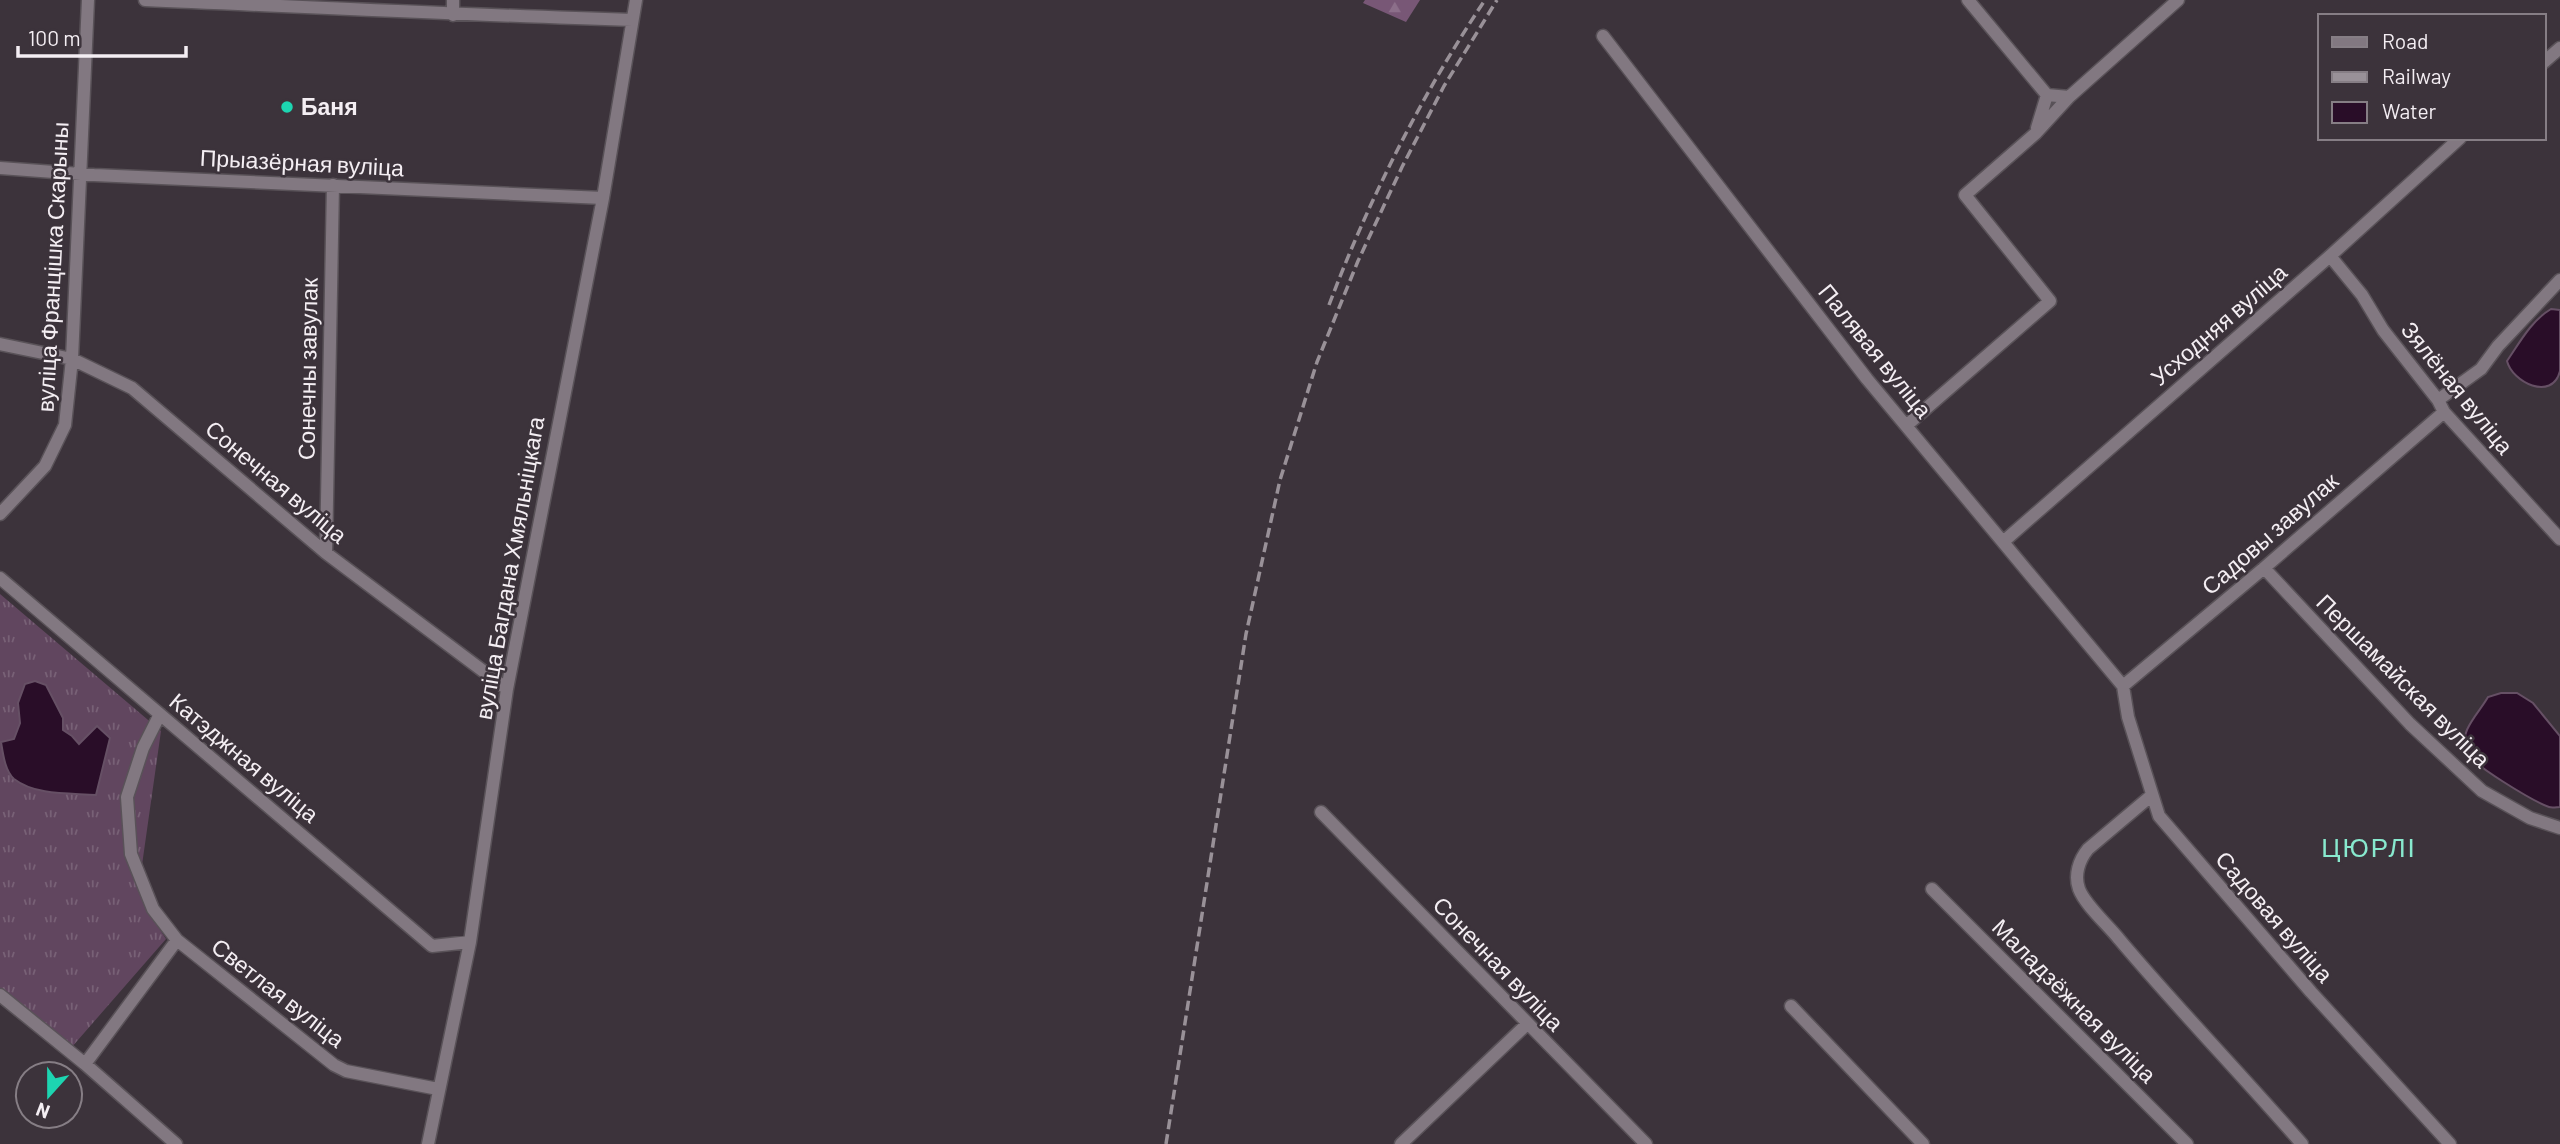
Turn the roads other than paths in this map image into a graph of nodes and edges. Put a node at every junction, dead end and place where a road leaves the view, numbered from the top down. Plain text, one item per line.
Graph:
1 (88, 0) edge
2 (145, 0) edge
3 (453, 0) edge
4 (636, 0) edge
5 (1968, 0) edge
6 (2178, 0) edge
7 (280, 3) edge
8 (453, 15) junction
9 (632, 20) junction
10 (1603, 36) dead end
11 (2560, 48) edge
12 (2546, 60) edge
13 (2047, 95) junction
14 (2069, 97) junction
15 (2036, 133) junction
16 (2458, 140) edge
17 (0, 168) edge
18 (79, 174) junction
19 (333, 185) junction
20 (603, 198) junction
21 (2330, 256) junction
22 (2560, 280) edge
23 (0, 344) edge
24 (72, 359) junction
25 (2441, 406) junction
26 (1907, 425) junction
27 (0, 514) edge
28 (2560, 539) edge
29 (2003, 542) junction
30 (326, 553) junction
31 (2264, 568) junction
32 (0, 578) edge
33 (2123, 686) junction
34 (507, 689) junction
35 (160, 714) junction
36 (2151, 794) junction
37 (1321, 812) dead end
38 (2560, 828) edge
39 (1931, 888) dead end
40 (177, 940) junction
41 (470, 942) junction
42 (0, 995) edge
43 (1791, 1006) dead end
44 (1527, 1024) junction
45 (85, 1064) junction
46 (438, 1090) junction
47 (176, 1144) edge
48 (428, 1144) edge
49 (1401, 1144) edge
50 (1646, 1144) edge
51 (1923, 1144) edge
52 (2187, 1144) edge
53 (2302, 1144) edge
54 (2450, 1144) edge

1 - 18 street, вуліца Францішка Скарыны
2 - 7 street
3 - 8 street
4 - 9 street, вуліца Багдана Хмяльніцкага
5 - 13 street
6 - 14 street
7 - 8 street
8 - 9 street
9 - 20 street, вуліца Багдана Хмяльніцкага
10 - 26 street, Палявая вуліца
11 - 12 street
13 - 14 street
13 - 15 street
14 - 15 street
15 - 26 street
16 - 21 street, Усходняя вуліца
17 - 18 street, Прыазёрная вуліца
18 - 19 street, Прыазёрная вуліца
18 - 24 street, вуліца Францішка Скарыны
19 - 20 street, Прыазёрная вуліца
19 - 30 street, Сонечны завулак
20 - 34 street, вуліца Багдана Хмяльніцкага
21 - 25 street, Зялёная вуліца
21 - 29 street, Усходняя вуліца
22 - 25 street, Садовы завулак
23 - 24 street, Сонечная вуліца
24 - 27 street, вуліца Францішка Скарыны
24 - 30 street, Сонечная вуліца
25 - 28 street, Зялёная вуліца
25 - 31 street, Садовы завулак
26 - 29 street, Палявая вуліца
29 - 33 street, Палявая вуліца
30 - 34 street, Сонечная вуліца
31 - 33 street, Садовы завулак
31 - 38 street, Першамайская вуліца
32 - 35 street, Катэджная вуліца
33 - 36 street, Садовая вуліца
34 - 41 street, вуліца Багдана Хмяльніцкага
35 - 40 street, Светлая вуліца
35 - 41 street, Катэджная вуліца
36 - 53 street
36 - 54 street, Садовая вуліца
37 - 44 street, Сонечная вуліца
39 - 52 street, Маладзёжная вуліца
40 - 45 street, Светлая вуліца
40 - 46 street, Светлая вуліца
41 - 46 street, вуліца Багдана Хмяльніцкага
42 - 45 street
43 - 51 street
44 - 49 street
44 - 50 street, Сонечная вуліца
45 - 47 street
46 - 48 street, вуліца Багдана Хмяльніцкага

